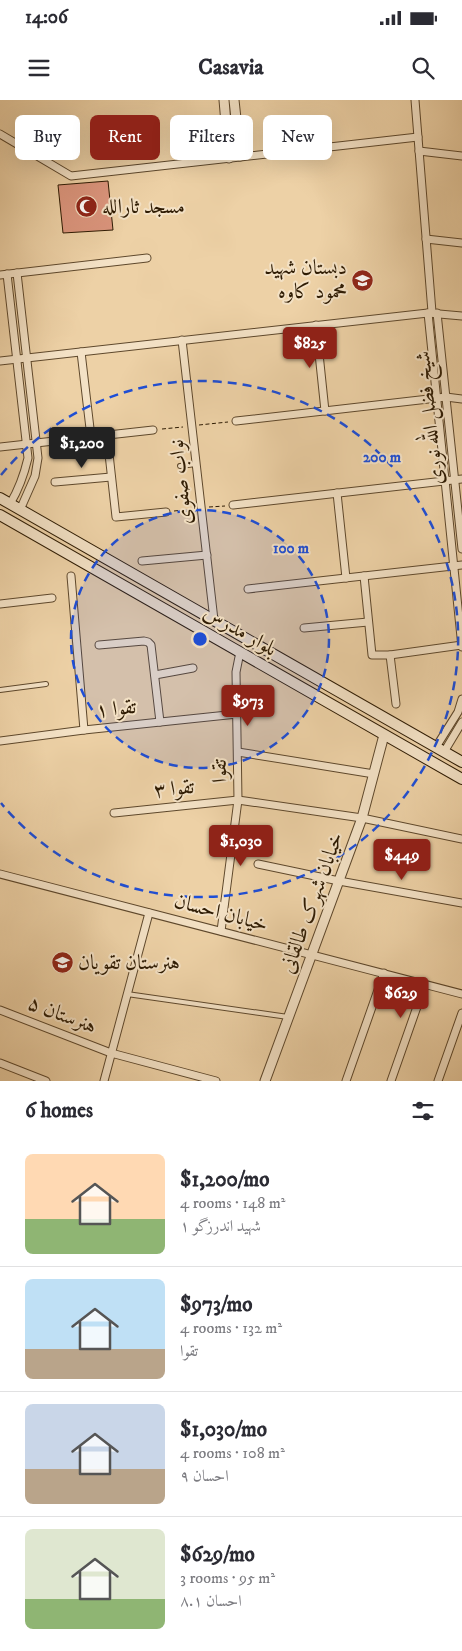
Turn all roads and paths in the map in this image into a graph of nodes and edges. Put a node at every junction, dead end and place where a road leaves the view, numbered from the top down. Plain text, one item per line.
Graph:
1 (224, 100) edge
2 (234, 100) edge
3 (415, 100) edge
4 (225, 115) edge
5 (236, 115) edge
6 (0, 134) edge
7 (418, 137) junction
8 (419, 151) junction
9 (253, 155) edge
10 (462, 156) edge
11 (211, 160) edge
12 (426, 239) junction
13 (462, 243) edge
14 (147, 258) dead end
15 (17, 273) junction
16 (3, 275) edge
17 (432, 313) junction
18 (462, 316) edge
19 (316, 325) junction
20 (182, 340) junction
21 (81, 352) junction
22 (27, 358) junction
23 (17, 359) junction
24 (0, 361) edge
25 (437, 398) junction
26 (446, 398) junction
27 (462, 399) edge
28 (325, 411) junction
29 (236, 421) dead end
30 (153, 430) dead end
31 (107, 436) junction
32 (91, 437) junction
33 (37, 443) junction
34 (27, 444) junction
35 (0, 447) edge
36 (196, 464) junction
37 (180, 466) dead end
38 (111, 477) junction
39 (458, 480) edge
40 (446, 481) junction
41 (55, 482) dead end
42 (337, 493) junction
43 (0, 498) edge
44 (10, 504) junction
45 (233, 505) dead end
46 (20, 510) junction
47 (166, 512) dead end
48 (0, 515) edge
49 (462, 549) edge
50 (207, 555) junction
51 (142, 561) dead end
52 (458, 566) edge
53 (72, 576) dead end
54 (364, 576) junction
55 (346, 578) junction
56 (248, 590) dead end
57 (52, 598) dead end
58 (0, 604) edge
59 (214, 620) junction
60 (368, 622) junction
61 (304, 628) dead end
62 (98, 645) dead end
63 (462, 646) edge
64 (240, 652) junction
65 (390, 654) junction
66 (192, 668) dead end
67 (155, 676) junction
68 (46, 684) dead end
69 (0, 690) edge
70 (462, 700) edge
71 (396, 704) dead end
72 (237, 714) junction
73 (160, 722) junction
74 (462, 722) edge
75 (84, 730) junction
76 (384, 735) junction
77 (0, 741) edge
78 (440, 749) junction
79 (238, 752) junction
80 (462, 762) edge
81 (374, 774) junction
82 (462, 779) edge
83 (238, 800) junction
84 (114, 813) dead end
85 (362, 818) junction
86 (462, 839) edge
87 (258, 864) dead end
88 (0, 874) edge
89 (339, 881) junction
90 (462, 902) edge
91 (149, 912) junction
92 (221, 931) junction
93 (312, 955) junction
94 (384, 974) junction
95 (425, 984) junction
96 (127, 994) junction
97 (462, 994) edge
98 (0, 1010) edge
99 (462, 1013) edge
100 (288, 1017) junction
101 (111, 1053) junction
102 (0, 1063) edge
103 (30, 1078) edge
104 (46, 1081) edge
105 (104, 1081) edge
106 (216, 1081) edge
107 (265, 1081) edge
108 (346, 1081) edge
109 (391, 1081) edge
110 (438, 1081) edge

1 - 4 street
2 - 5 street
3 - 7 street
6 - 11 street
7 - 8 street
7 - 9 street
8 - 10 street
8 - 12 street
12 - 13 street
12 - 17 street
14 - 15 street
15 - 16 street
15 - 22 street
16 - 23 street
17 - 18 street
17 - 19 street
17 - 25 street, شیخ فضل الله نوری
17 - 26 street, شیخ فضل الله نوری
19 - 20 street
19 - 28 street
20 - 21 street
20 - 36 street, نواب صفوی
21 - 22 street
21 - 32 street
22 - 23 street
22 - 33 street
23 - 24 street
23 - 34 street
25 - 26 street
25 - 28 street
25 - 40 street, شیخ فضل الله نوری
26 - 27 street
26 - 39 street, شیخ فضل الله نوری
28 - 29 street
30 - 31 street
31 - 32 street
31 - 38 street
32 - 33 street
33 - 34 street
33 - 46 street
34 - 35 street
34 - 44 street
36 - 37 lane
36 - 50 street, نواب صفوی
38 - 41 street
38 - 47 street
39 - 40 street
39 - 49 street, شیخ فضل الله نوری
40 - 42 street
40 - 52 street, شیخ فضل الله نوری
42 - 45 street
42 - 55 street
43 - 44 main road, بلوار مدرس
44 - 46 main road, بلوار مدرس
46 - 59 main road, بلوار مدرس
48 - 64 main road, بلوار مدرس
50 - 51 street
50 - 59 street, نواب صفوی
52 - 54 street
52 - 63 street, شیخ فضل الله نوری
53 - 75 street
54 - 55 street
54 - 60 street
55 - 56 street
57 - 58 street
59 - 78 main road, بلوار مدرس
60 - 61 street
60 - 65 street
62 - 67 street
63 - 65 street
64 - 72 street, تقوا
64 - 76 main road, بلوار مدرس
65 - 71 street
66 - 67 street
67 - 73 street
68 - 69 lane
70 - 78 street
72 - 73 street, تقوا ۱
72 - 79 street, تقوا
73 - 75 street, تقوا ۱
74 - 78 street
75 - 77 street, تقوا ۱
76 - 81 street, خیابان شهرک طالقانی
76 - 82 main road, بلوار مدرس
78 - 80 main road, بلوار مدرس
79 - 81 street
79 - 83 street, تقوا
81 - 85 street, خیابان شهرک طالقانی
83 - 84 street, تقوا ۳
83 - 85 street, تقوا ۳
83 - 92 street, تقوا
85 - 86 street, تقوا ۳
85 - 89 street, خیابان شهرک طالقانی
87 - 89 street
88 - 91 street, خیابان احسان
89 - 90 street
89 - 93 street, خیابان شهرک طالقانی
91 - 92 street, خیابان احسان
91 - 96 street
92 - 93 street, خیابان احسان
93 - 94 street, خیابان احسان
93 - 100 street, خیابان شهرک طالقانی
94 - 95 street, خیابان احسان
94 - 108 street
95 - 97 street, خیابان احسان
95 - 109 street
96 - 100 lane
96 - 101 street
98 - 101 street, هنرستان ۵
99 - 110 street
100 - 107 street, خیابان شهرک طالقانی
101 - 105 street
101 - 106 street, هنرستان ۵
102 - 103 street
103 - 104 street

